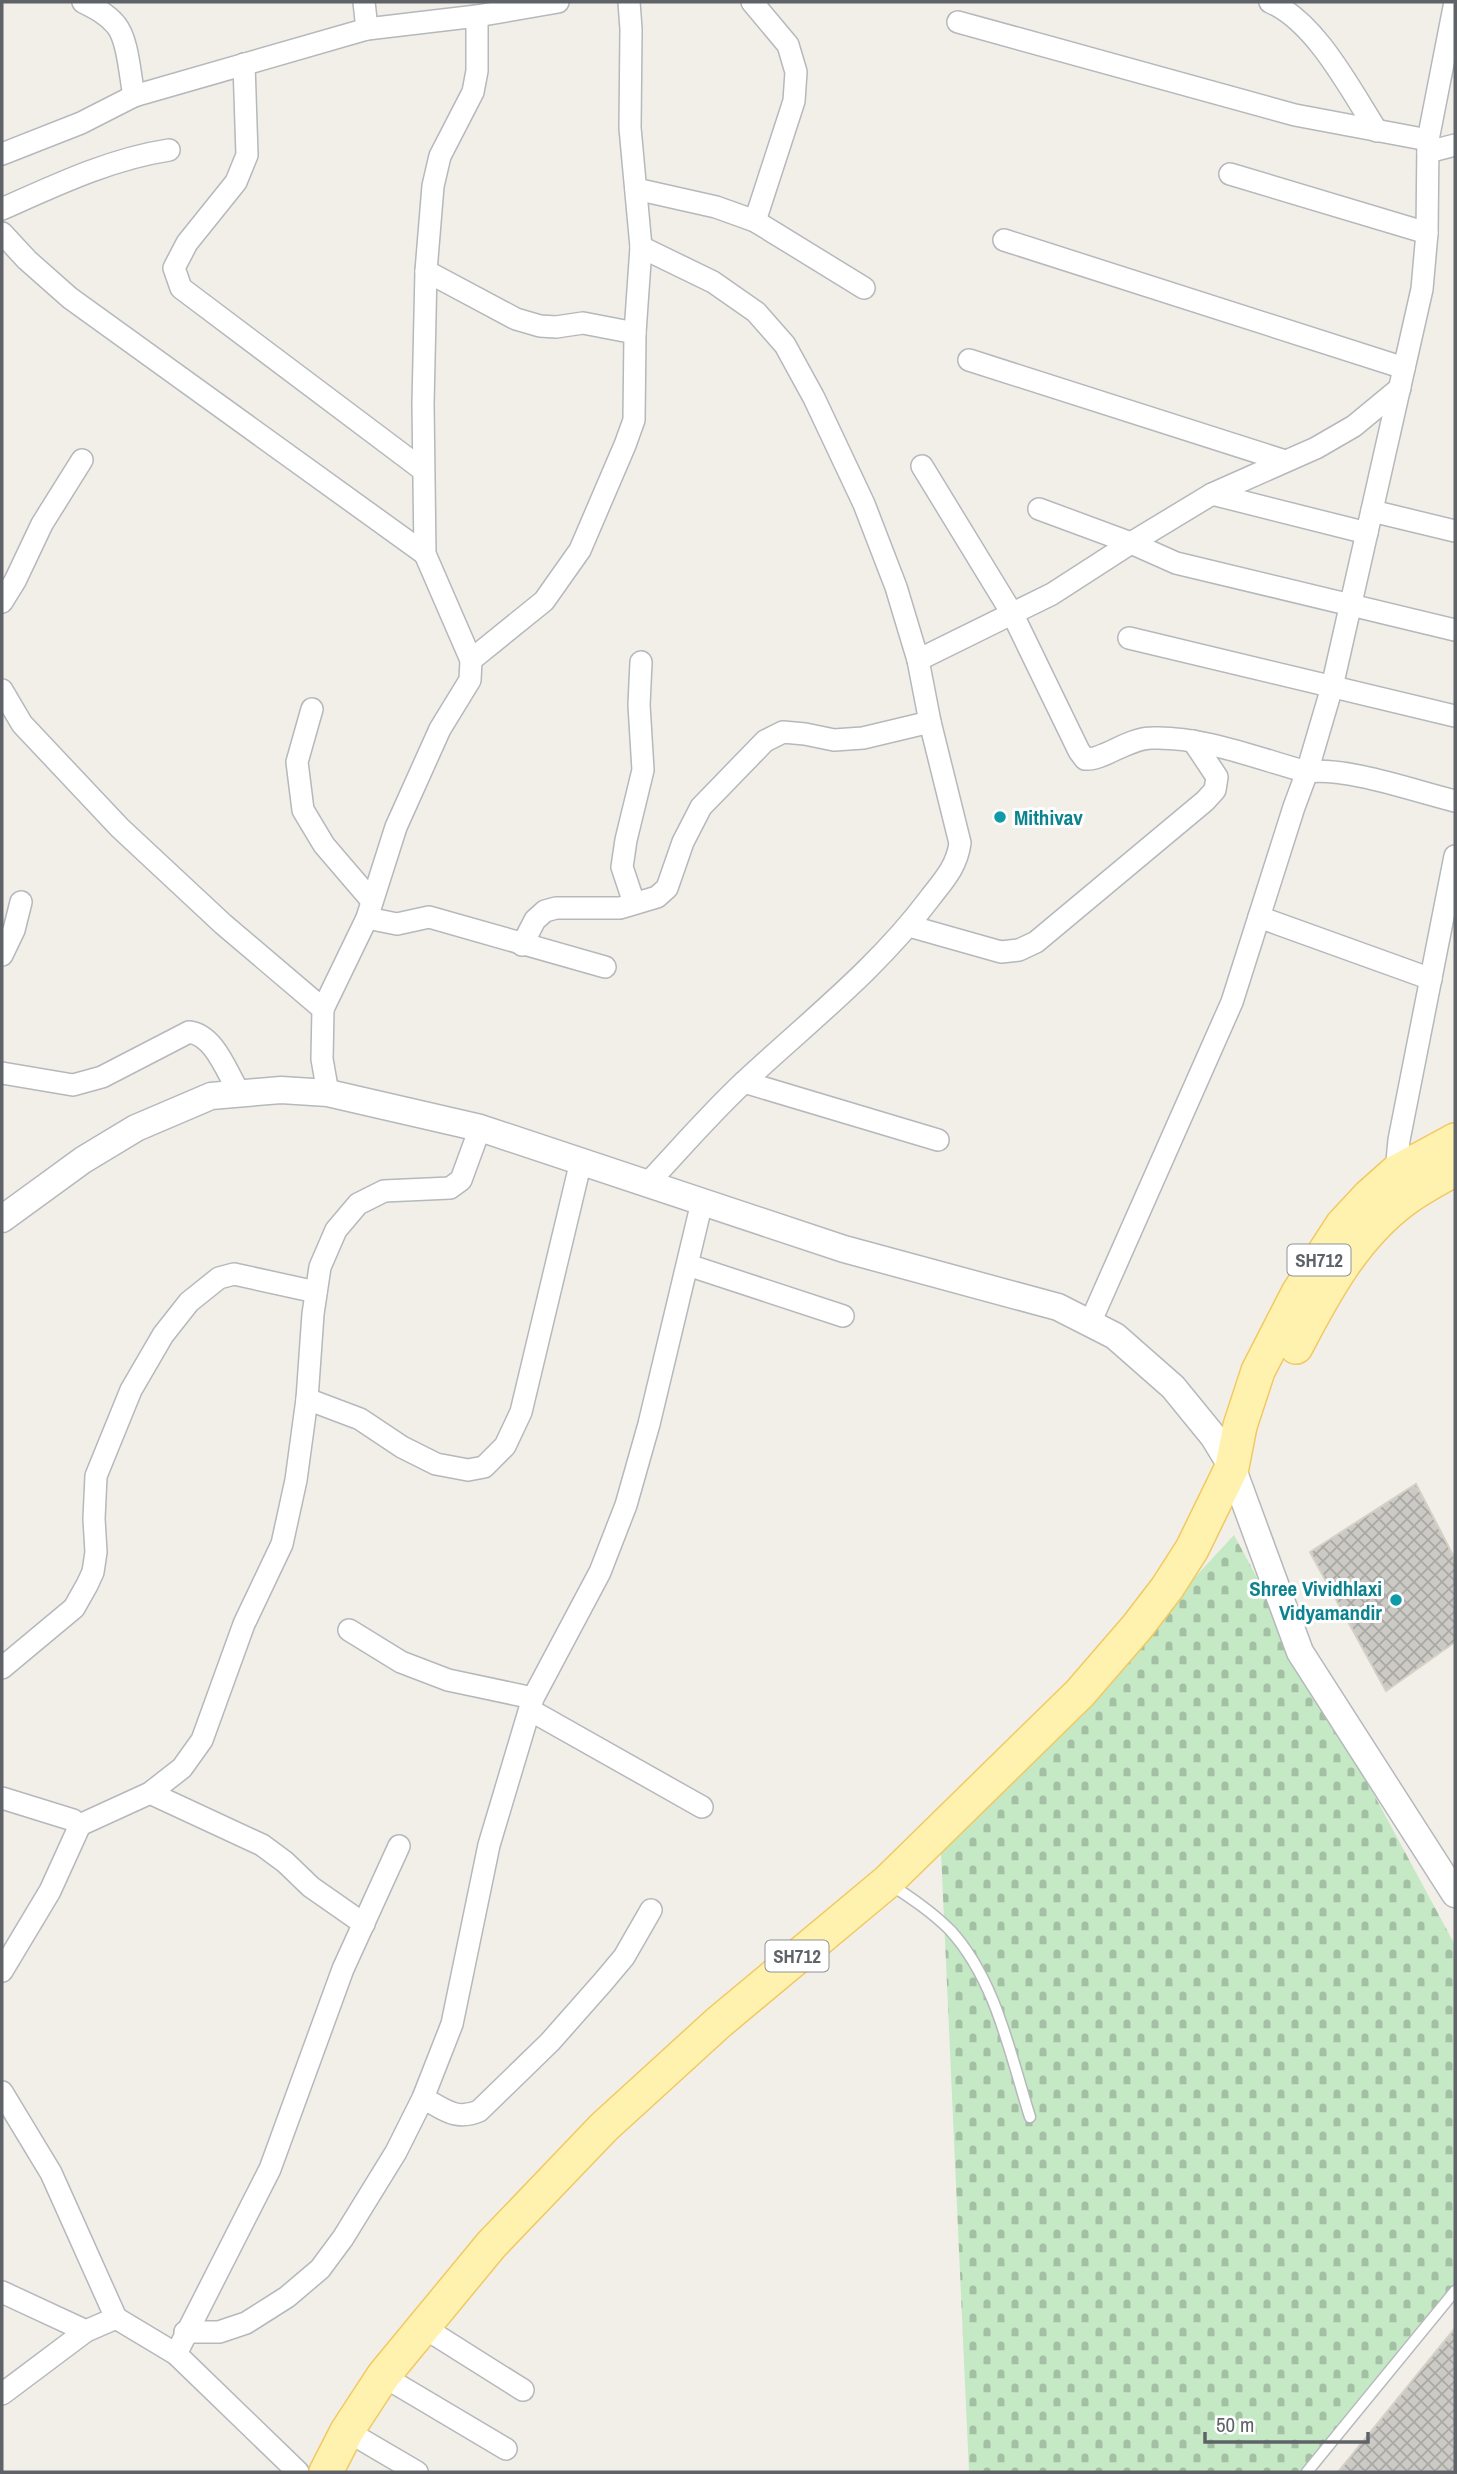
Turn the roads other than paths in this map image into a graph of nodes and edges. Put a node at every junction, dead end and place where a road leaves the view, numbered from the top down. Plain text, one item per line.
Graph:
1 (83, 2) edge
2 (364, 2) edge
3 (558, 2) edge
4 (629, 2) edge
5 (752, 2) edge
6 (1270, 2) edge
7 (1455, 2) edge
8 (477, 16) junction
9 (958, 22) dead end
10 (367, 29) junction
11 (244, 64) junction
12 (134, 96) junction
13 (1377, 131) junction
14 (1455, 145) edge
15 (1428, 146) junction
16 (169, 150) dead end
17 (2, 155) edge
18 (1230, 174) dead end
19 (636, 189) junction
20 (2, 209) edge
21 (755, 220) junction
22 (2, 233) edge
23 (1427, 233) junction
24 (1004, 240) dead end
25 (641, 247) junction
26 (426, 271) junction
27 (864, 288) dead end
28 (635, 333) junction
29 (969, 360) dead end
30 (1402, 378) junction
31 (82, 460) dead end
32 (1286, 461) junction
33 (922, 466) dead end
34 (424, 470) junction
35 (1212, 494) junction
36 (1039, 509) dead end
37 (1372, 511) junction
38 (1455, 531) edge
39 (1367, 533) junction
40 (1131, 543) junction
41 (425, 554) junction
42 (2, 602) edge
43 (1351, 604) junction
44 (1013, 615) junction
45 (1455, 630) edge
46 (1129, 638) dead end
47 (471, 660) junction
48 (918, 660) junction
49 (641, 662) dead end
50 (1332, 687) junction
51 (2, 690) edge
52 (312, 709) dead end
53 (1455, 716) edge
54 (930, 722) junction
55 (1193, 740) junction
56 (1307, 772) junction
57 (1455, 801) edge
58 (1455, 856) edge
59 (1452, 891) edge
60 (20, 902) dead end
61 (634, 903) junction
62 (369, 909) junction
63 (1259, 917) junction
64 (909, 926) junction
65 (522, 945) junction
66 (2, 955) edge
67 (605, 967) dead end
68 (1431, 979) junction
69 (323, 1009) junction
70 (2, 1073) edge
71 (744, 1082) junction
72 (240, 1094) junction
73 (328, 1094) junction
74 (480, 1128) junction
75 (938, 1140) dead end
76 (1455, 1140) edge
77 (581, 1161) junction
78 (1455, 1169) edge
79 (647, 1184) junction
80 (1400, 1186) junction
81 (702, 1202) junction
82 (2, 1219) edge
83 (688, 1265) junction
84 (316, 1292) junction
85 (843, 1316) dead end
86 (1090, 1323) junction
87 (307, 1399) junction
88 (1233, 1467) junction
89 (349, 1630) dead end
90 (2, 1668) edge
91 (532, 1704) junction
92 (150, 1793) junction
93 (2, 1798) edge
94 (702, 1807) dead end
95 (80, 1825) junction
96 (399, 1846) dead end
97 (887, 1882) junction
98 (1455, 1894) edge
99 (651, 1910) dead end
100 (364, 1924) junction
101 (2, 1971) edge
102 (2, 2091) edge
103 (423, 2098) junction
104 (1030, 2117) dead end
105 (1455, 2291) edge
106 (2, 2292) edge
107 (116, 2318) junction
108 (423, 2327) junction
109 (86, 2331) junction
110 (185, 2332) junction
111 (176, 2354) junction
112 (383, 2376) junction
113 (523, 2390) dead end
114 (2, 2395) edge
115 (347, 2431) junction
116 (506, 2449) dead end
117 (298, 2472) edge
118 (326, 2472) edge
119 (417, 2472) edge
120 (1307, 2472) edge

1 - 12 street
2 - 10 street
3 - 8 street
4 - 19 street
5 - 21 street
6 - 13 street
7 - 15 street
8 - 10 street
8 - 26 street
9 - 13 street
10 - 11 street
11 - 12 street
11 - 34 street
12 - 17 street
13 - 15 street
14 - 15 street
15 - 23 street
16 - 20 street
18 - 23 street
19 - 21 street
19 - 25 street
21 - 27 street
22 - 41 street
23 - 30 street
24 - 30 street
25 - 28 street
25 - 48 street
26 - 28 street
26 - 34 street
28 - 47 street
29 - 32 street
30 - 32 street
30 - 37 street
31 - 42 street
32 - 35 street
33 - 44 street
34 - 41 street
35 - 39 street
35 - 40 street
36 - 40 street
37 - 38 street
37 - 39 street
39 - 43 street
40 - 43 street
40 - 44 street
41 - 47 street
43 - 45 street
43 - 50 street
44 - 48 street
44 - 55 street
46 - 50 street
47 - 62 street
48 - 54 street
49 - 61 street
50 - 53 street
50 - 56 street
51 - 69 street
52 - 62 street
54 - 61 street
54 - 64 street
55 - 56 street
55 - 64 street
56 - 57 street
56 - 63 street
58 - 59 street
59 - 68 street
60 - 66 street
61 - 65 street
62 - 65 street
62 - 69 street
63 - 68 street
63 - 86 street
64 - 71 street
65 - 67 street
68 - 80 street
69 - 73 street
70 - 72 street
71 - 75 street
71 - 79 street
72 - 73 street
72 - 82 street
73 - 74 street
74 - 77 street
74 - 84 street
76 - 80 main road, SH712
77 - 79 street
77 - 87 street
78 - 80 main road, SH712
79 - 81 street
80 - 88 main road, SH712
81 - 83 street
81 - 86 street
83 - 85 street
83 - 91 street
84 - 87 street
84 - 90 street
86 - 88 street
87 - 92 street
88 - 97 main road, SH712
88 - 98 street
89 - 91 street
91 - 94 street
91 - 103 street
92 - 95 street
92 - 100 street
93 - 95 street
95 - 101 street
96 - 100 street
97 - 104 lane
97 - 108 main road, SH712
99 - 103 street
100 - 110 street
102 - 107 street
103 - 110 street
105 - 120 lane
106 - 109 street
107 - 109 street
107 - 111 street
108 - 112 main road, SH712
108 - 113 street
109 - 114 street
110 - 111 street
111 - 117 street
112 - 115 main road, SH712
112 - 116 street
115 - 118 main road, SH712
115 - 119 street

